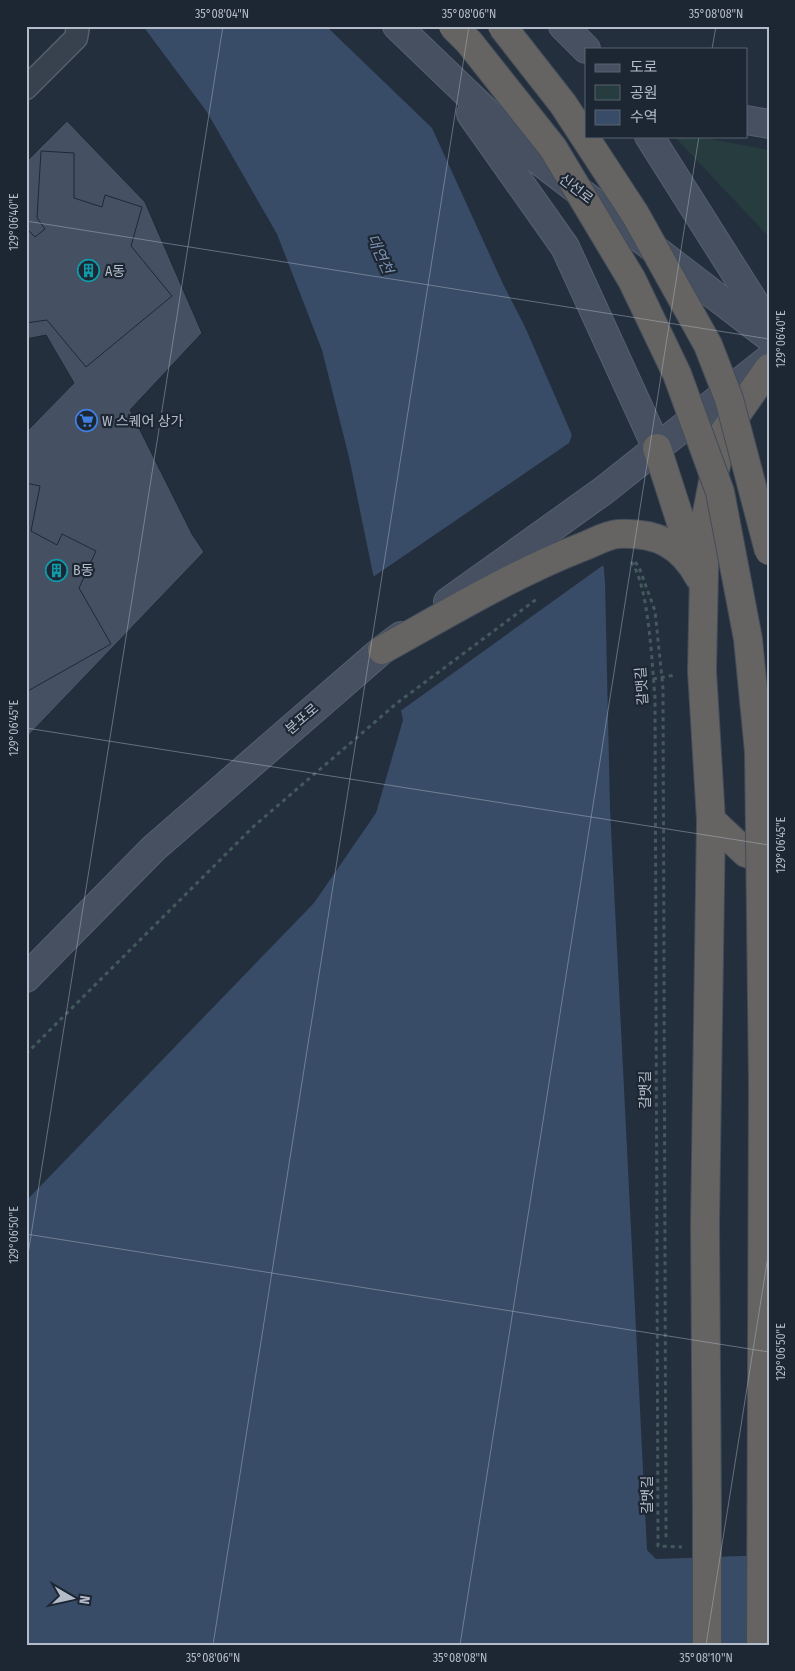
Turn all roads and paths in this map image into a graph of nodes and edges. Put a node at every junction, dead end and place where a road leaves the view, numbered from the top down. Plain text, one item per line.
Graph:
1 (78, 26) edge
2 (397, 26) edge
3 (453, 26) edge
4 (502, 26) edge
5 (563, 26) edge
6 (585, 48) edge
7 (432, 60) junction
8 (26, 88) edge
9 (748, 120) edge
10 (769, 124) edge
11 (585, 138) edge
12 (585, 138) edge
13 (650, 138) edge
14 (769, 326) edge
15 (769, 337) edge
16 (769, 359) edge
17 (769, 368) edge
18 (657, 448) junction
19 (620, 546) junction
20 (769, 551) edge
21 (699, 577) junction
22 (543, 595) dead end
23 (704, 634) junction
24 (382, 650) junction
25 (711, 820) junction
26 (769, 860) edge
27 (26, 978) edge
28 (26, 1054) edge
29 (666, 1539) dead end
30 (686, 1547) dead end
31 (707, 1645) edge
32 (761, 1645) edge

1 - 8 street
2 - 7 main road, 신선로
3 - 32 highway, bridge
4 - 12 highway, bridge
5 - 6 main road
7 - 15 main road, 신선로
7 - 18 main road
9 - 10 main road
11 - 20 highway, bridge
13 - 14 main road
16 - 18 main road, 분포로
17 - 23 highway
18 - 21 highway
18 - 24 main road, 분포로
19 - 21 highway
19 - 24 highway
19 - 29 path
19 - 30 path, 갈맷길
21 - 23 highway
22 - 28 path
23 - 25 highway
24 - 27 main road, 분포로
25 - 26 highway
25 - 31 highway, bridge

